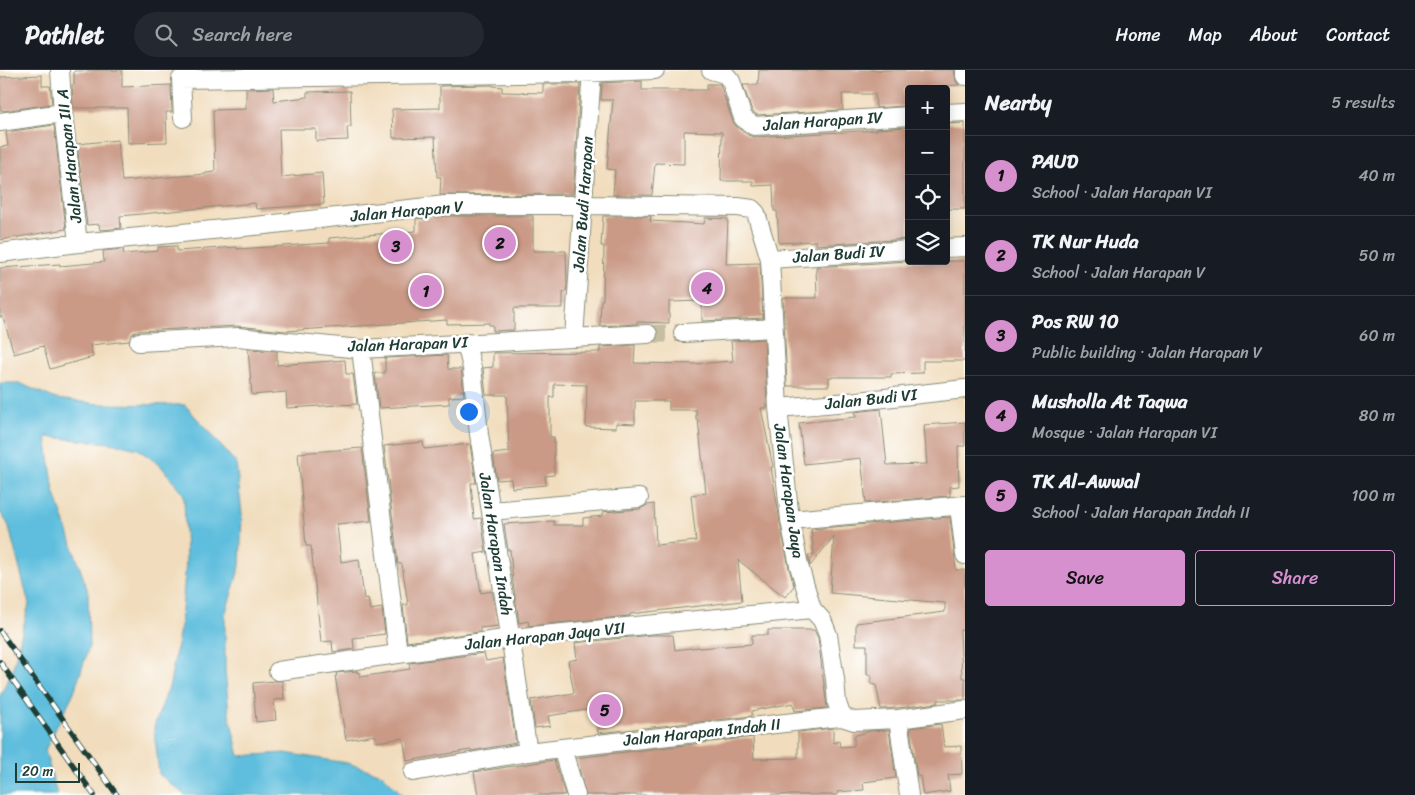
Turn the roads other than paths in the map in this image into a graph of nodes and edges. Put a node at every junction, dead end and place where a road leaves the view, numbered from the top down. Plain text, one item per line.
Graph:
1 (60, 70) edge
2 (655, 70) edge
3 (711, 70) edge
4 (965, 70) edge
5 (592, 71) edge
6 (181, 74) edge
7 (965, 76) edge
8 (965, 112) edge
9 (63, 113) junction
10 (950, 113) edge
11 (905, 116) edge
12 (183, 118) dead end
13 (0, 122) edge
14 (583, 205) junction
15 (738, 207) joint
16 (78, 243) junction
17 (965, 247) edge
18 (950, 248) edge
19 (905, 250) edge
20 (0, 253) edge
21 (770, 259) junction
22 (773, 328) junction
23 (683, 333) tunnel mouth
24 (648, 334) tunnel mouth
25 (574, 338) junction
26 (139, 342) dead end
27 (466, 343) junction
28 (361, 348) junction
29 (965, 389) edge
30 (778, 408) junction
31 (639, 498) dead end
32 (962, 505) edge
33 (491, 511) junction
34 (790, 520) junction
35 (965, 555) edge
36 (812, 609) junction
37 (510, 638) junction
38 (398, 653) junction
39 (278, 671) dead end
40 (965, 710) edge
41 (842, 717) junction
42 (898, 719) junction
43 (562, 748) junction
44 (528, 752) junction
45 (413, 772) dead end
46 (576, 795) edge
47 (909, 795) edge

1 - 9 street, Jalan Harapan III A
2 - 5 street
3 - 11 street, Jalan Harapan IV
4 - 7 street
5 - 6 street
5 - 14 street, Jalan Budi Harapan
6 - 12 street
8 - 10 street
9 - 13 street
9 - 16 street, Jalan Harapan III A
14 - 15 street, Jalan Harapan V
14 - 16 street, Jalan Harapan V
14 - 25 street, Jalan Budi Harapan
15 - 21 street, Jalan Harapan Jaya
16 - 20 street, Jalan Harapan V
17 - 18 street
19 - 21 street, Jalan Budi IV
21 - 22 street, Jalan Harapan Jaya
22 - 23 street
22 - 30 street, Jalan Harapan Jaya
24 - 25 street, Jalan Harapan VI
25 - 27 street, Jalan Harapan VI
26 - 28 street, Jalan Harapan VI
27 - 28 street, Jalan Harapan VI
27 - 33 street, Jalan Harapan Indah
28 - 38 street
29 - 30 street, Jalan Budi VI
30 - 34 street, Jalan Harapan Jaya
31 - 33 street
32 - 34 street
32 - 35 street
33 - 37 street, Jalan Harapan Indah
34 - 36 street, Jalan Harapan Jaya
36 - 37 street, Jalan Harapan Jaya VII
36 - 41 street, Jalan Harapan Jaya
37 - 38 street, Jalan Harapan Jaya VII
37 - 44 street, Jalan Harapan Indah
38 - 39 street, Jalan Harapan Jaya VII
40 - 42 street
41 - 42 street
41 - 43 street, Jalan Harapan Indah II
42 - 47 street
43 - 44 street
43 - 46 street
44 - 45 street

